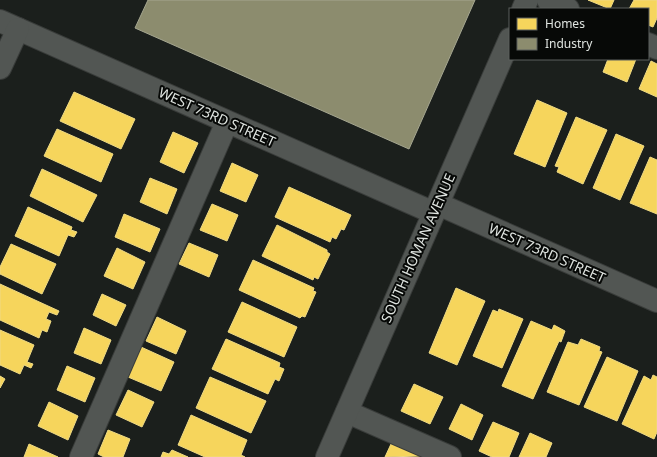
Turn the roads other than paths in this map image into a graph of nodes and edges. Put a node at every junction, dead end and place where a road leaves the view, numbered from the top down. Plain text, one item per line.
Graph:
1 (548, 0) edge
2 (566, 8) edge
3 (9, 25) edge
4 (509, 41) edge
5 (0, 68) edge
6 (228, 122) junction
7 (436, 208) junction
8 (657, 301) edge
9 (347, 412) junction
10 (81, 457) edge
11 (327, 457) edge
12 (450, 457) edge

1 - 2 street
3 - 5 street
3 - 6 street, WEST 73RD STREET
4 - 7 street, SOUTH HOMAN AVENUE
6 - 7 street, WEST 73RD STREET
6 - 10 street
7 - 8 street, WEST 73RD STREET
7 - 9 street, SOUTH HOMAN AVENUE
9 - 11 street, SOUTH HOMAN AVENUE
9 - 12 street

